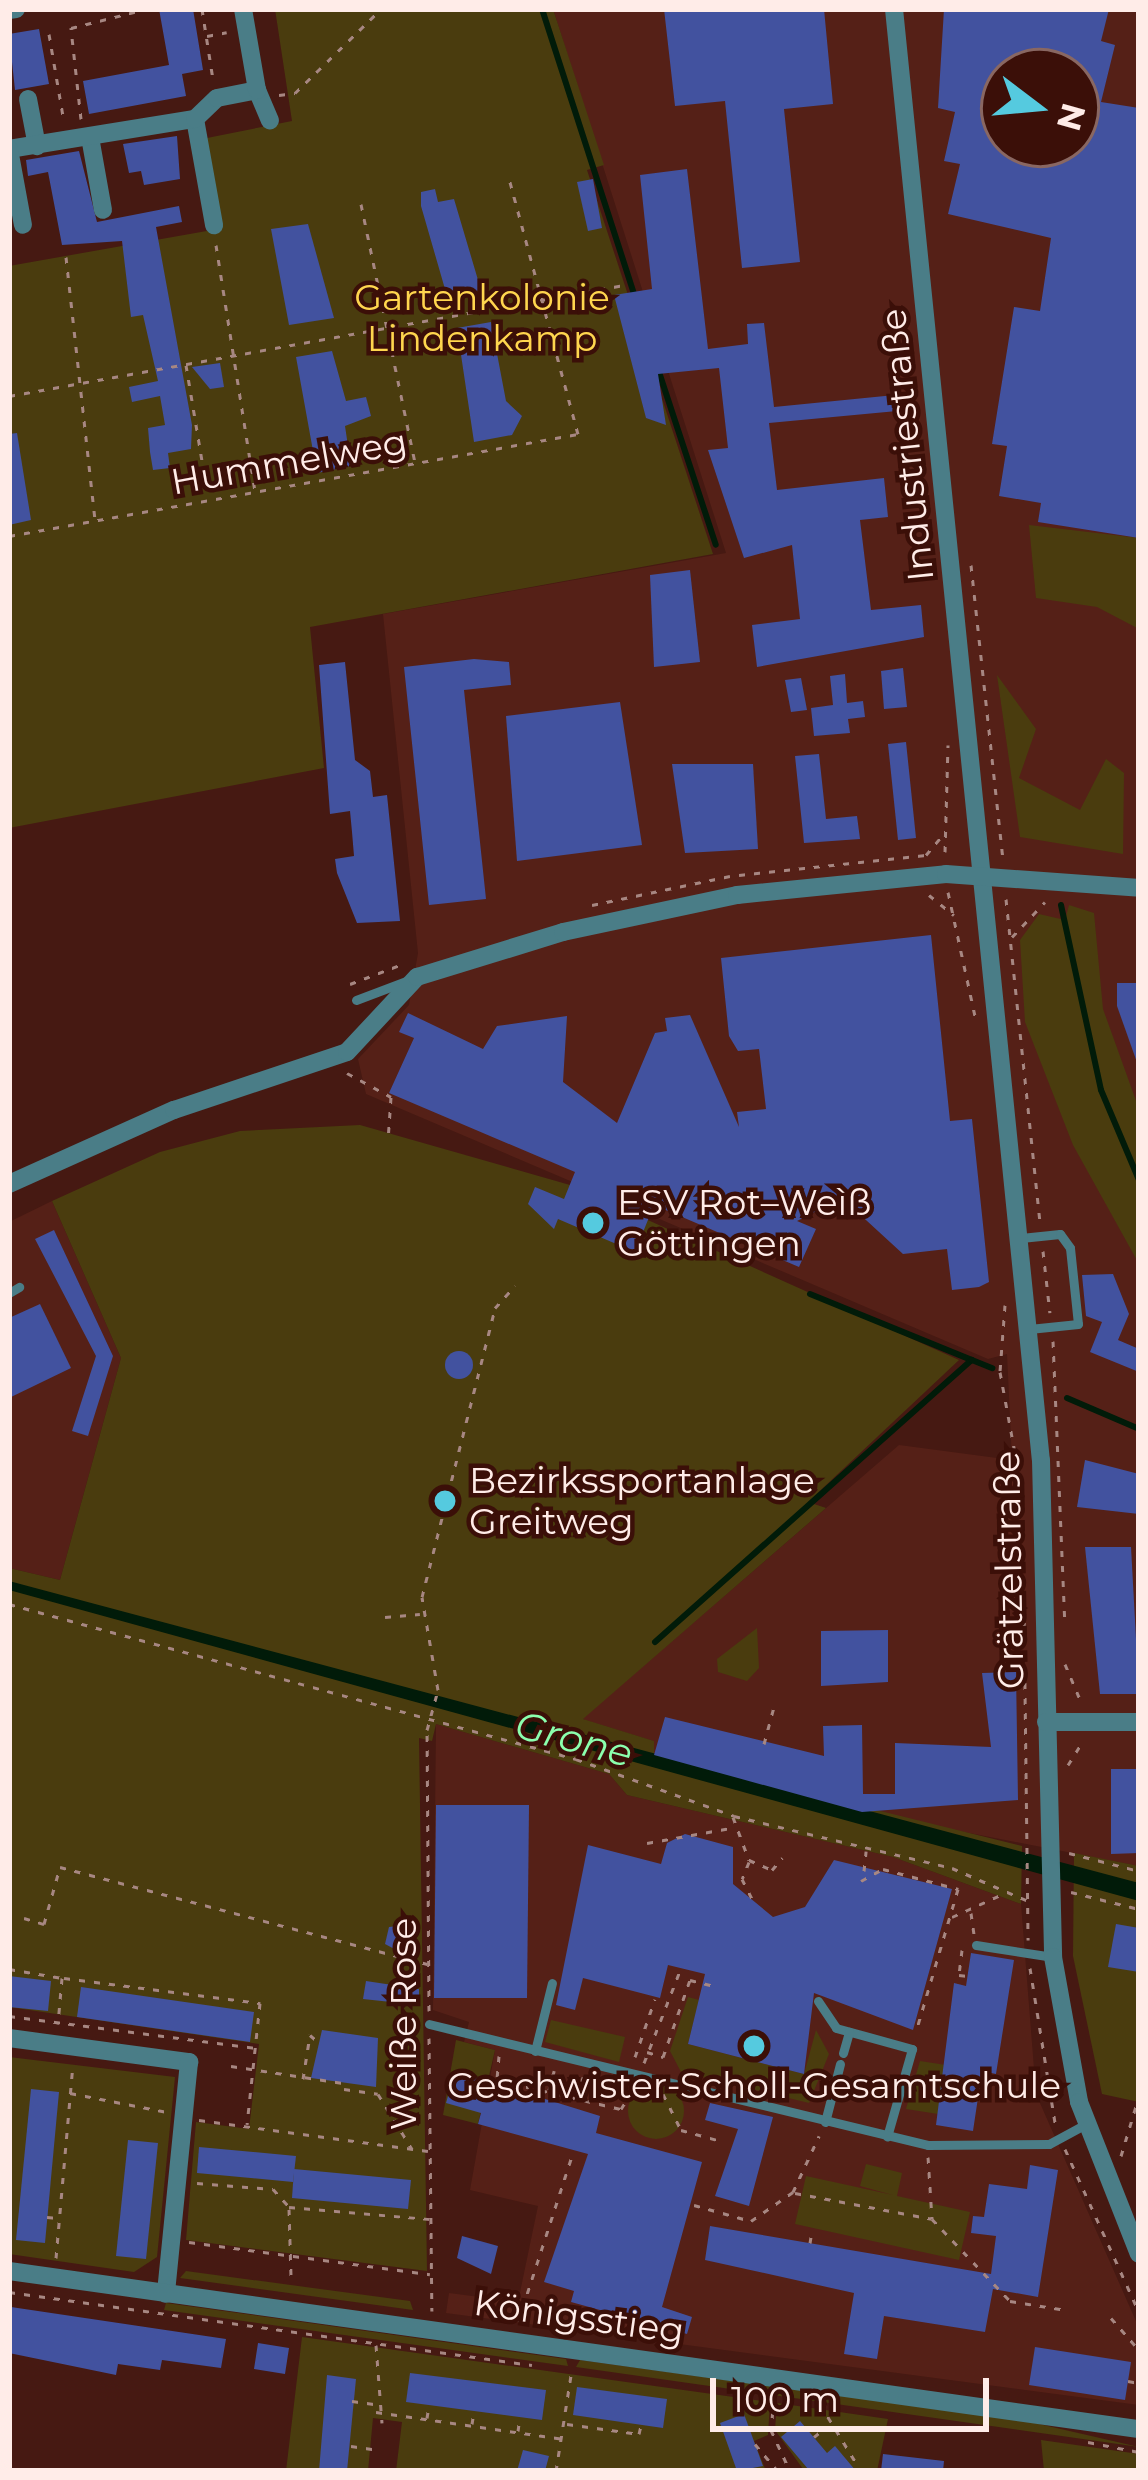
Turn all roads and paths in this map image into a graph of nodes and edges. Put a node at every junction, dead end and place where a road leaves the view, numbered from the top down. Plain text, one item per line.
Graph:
1 (146, 9) edge
2 (202, 9) edge
3 (243, 9) edge
4 (382, 9) edge
5 (894, 9) edge
6 (1139, 32) edge
7 (49, 34) dead end
8 (1139, 56) edge
9 (261, 92) junction
10 (217, 98) junction
11 (28, 99) dead end
12 (195, 119) junction
13 (270, 120) dead end
14 (81, 139) junction
15 (37, 146) junction
16 (9, 149) edge
17 (509, 178) dead end
18 (361, 205) dead end
19 (103, 210) dead end
20 (23, 225) dead end
21 (214, 227) joint
22 (67, 257) dead end
23 (624, 285) dead end
24 (545, 299) junction
25 (390, 327) junction
26 (234, 354) junction
27 (185, 363) junction
28 (80, 382) junction
29 (9, 396) edge
30 (416, 466) junction
31 (255, 494) junction
32 (208, 499) junction
33 (96, 521) junction
34 (9, 536) edge
35 (995, 781) dead end
36 (982, 873) junction
37 (946, 874) junction
38 (1004, 874) junction
39 (1139, 888) edge
40 (918, 891) dead end
41 (1054, 898) dead end
42 (956, 916) junction
43 (1011, 939) dead end
44 (417, 977) junction
45 (356, 1000) dead end
46 (980, 1032) dead end
47 (342, 1054) junction
48 (388, 1141) dead end
49 (9, 1184) edge
50 (1021, 1238) junction
51 (515, 1286) dead end
52 (1006, 1301) dead end
53 (1030, 1329) junction
54 (1023, 1511) dead end
55 (1024, 1592) dead end
56 (9, 1604) edge
57 (421, 1615) junction
58 (385, 1617) dead end
59 (774, 1706) dead end
60 (430, 1714) junction
61 (1046, 1722) junction
62 (1139, 1722) edge
63 (764, 1744) dead end
64 (734, 1816) junction
65 (731, 1828) junction
66 (647, 1843) dead end
67 (866, 1851) junction
68 (1057, 1853) junction
69 (782, 1858) dead end
70 (749, 1860) junction
71 (1139, 1871) edge
72 (863, 1873) junction
73 (861, 1881) dead end
74 (1048, 1892) junction
75 (1005, 1893) junction
76 (1026, 1900) junction
77 (755, 1905) dead end
78 (1139, 1909) edge
79 (971, 1912) junction
80 (950, 1917) junction
81 (24, 1918) dead end
82 (976, 1945) joint
83 (962, 1950) dead end
84 (1029, 1953) junction
85 (1053, 1957) junction
86 (429, 1965) junction
87 (960, 1966) junction
88 (969, 1967) dead end
89 (681, 1968) dead end
90 (9, 1969) edge
91 (693, 1971) dead end
92 (968, 1976) dead end
93 (62, 1978) junction
94 (691, 1980) junction
95 (553, 1983) dead end
96 (714, 1986) dead end
97 (655, 1999) dead end
98 (818, 2001) dead end
99 (27, 2009) dead end
100 (9, 2017) edge
101 (26, 2019) junction
102 (102, 2020) dead end
103 (56, 2023) junction
104 (429, 2024) junction
105 (146, 2026) dead end
106 (101, 2028) junction
107 (187, 2032) dead end
108 (849, 2032) junction
109 (145, 2034) junction
110 (9, 2038) edge
111 (186, 2039) junction
112 (318, 2042) dead end
113 (501, 2042) junction
114 (74, 2047) junction
115 (256, 2048) junction
116 (912, 2048) junction
117 (535, 2050) junction
118 (646, 2052) junction
119 (557, 2056) junction
120 (663, 2057) junction
121 (587, 2063) junction
122 (231, 2066) dead end
123 (253, 2075) junction
124 (636, 2075) junction
125 (656, 2080) junction
126 (303, 2083) junction
127 (548, 2092) junction
128 (70, 2093) junction
129 (1139, 2096) edge
130 (576, 2098) junction
131 (57, 2116) dead end
132 (68, 2118) junction
133 (184, 2118) junction
134 (825, 2122) junction
135 (1086, 2124) junction
136 (246, 2126) junction
137 (887, 2138) junction
138 (1060, 2138) junction
139 (721, 2141) dead end
140 (928, 2145) junction
141 (412, 2149) junction
142 (429, 2151) junction
143 (574, 2153) dead end
144 (52, 2167) dead end
145 (64, 2168) junction
146 (1119, 2168) dead end
147 (222, 2176) dead end
148 (269, 2180) dead end
149 (177, 2181) junction
150 (221, 2185) junction
151 (268, 2189) junction
152 (793, 2192) junction
153 (321, 2201) dead end
154 (694, 2205) dead end
155 (377, 2206) dead end
156 (289, 2207) junction
157 (320, 2210) junction
158 (376, 2215) junction
159 (47, 2217) dead end
160 (60, 2218) junction
161 (430, 2219) junction
162 (932, 2219) junction
163 (172, 2240) junction
164 (1139, 2254) edge
165 (291, 2256) junction
166 (9, 2271) edge
167 (431, 2275) junction
168 (55, 2278) junction
169 (291, 2278) dead end
170 (166, 2294) junction
171 (1066, 2310) dead end
172 (1139, 2312) edge
173 (1111, 2318) dead end
174 (432, 2330) junction
175 (514, 2342) junction
176 (376, 2343) dead end
177 (1139, 2350) edge
178 (572, 2370) dead end
179 (774, 2377) junction
180 (1128, 2381) dead end
181 (1139, 2383) edge
182 (352, 2401) dead end
183 (376, 2404) junction
184 (820, 2404) dead end
185 (429, 2406) dead end
186 (474, 2411) dead end
187 (376, 2412) junction
188 (520, 2417) dead end
189 (596, 2418) dead end
190 (427, 2420) junction
191 (382, 2422) dead end
192 (565, 2423) junction
193 (641, 2425) dead end
194 (472, 2426) junction
195 (826, 2427) junction
196 (594, 2428) junction
197 (1138, 2429) edge
198 (517, 2433) junction
199 (814, 2437) dead end
200 (564, 2439) junction
201 (755, 2444) dead end
202 (351, 2446) dead end
203 (380, 2450) dead end
204 (556, 2471) edge
205 (778, 2471) edge
206 (790, 2471) edge
207 (861, 2471) edge

1 - 14 path
2 - 10 path
3 - 9 street
4 - 9 path
5 - 36 street, Industriestraße
6 - 8 path
7 - 14 path
9 - 10 street
9 - 13 street
10 - 12 street
11 - 15 street
12 - 14 street
12 - 21 street
14 - 15 street
14 - 19 street
15 - 16 street
16 - 20 street
17 - 24 path
18 - 25 path
21 - 26 path
22 - 28 path
23 - 24 path
24 - 25 path
24 - 30 path, Hummelweg
25 - 26 path
25 - 30 path
26 - 27 path
26 - 31 path
27 - 28 path
27 - 32 path
28 - 29 path
28 - 33 path
30 - 31 path, Hummelweg
31 - 32 path, Hummelweg
32 - 33 path, Hummelweg
33 - 34 path, Hummelweg
35 - 38 path
36 - 37 street
36 - 38 street
36 - 50 street, Grätzelstraße
37 - 42 path
37 - 44 street
38 - 39 street
40 - 42 path
41 - 43 path
42 - 46 path
44 - 45 lane
44 - 47 street
47 - 48 path
47 - 49 street
50 - 53 street, Grätzelstraße
50 - 53 lane
51 - 57 path
52 - 54 path
53 - 61 street, Grätzelstraße
55 - 76 path
56 - 60 path
57 - 58 path
57 - 60 path, Weiße Rose
59 - 63 path
60 - 64 path
60 - 86 path, Weiße Rose
61 - 62 street
61 - 68 street, Grätzelstraße
64 - 65 path
64 - 67 path
65 - 66 path
65 - 70 path
67 - 72 path
67 - 75 path
68 - 71 path
68 - 74 street, Grätzelstraße
69 - 70 path
70 - 77 path
72 - 73 path
72 - 80 path
74 - 76 path
74 - 78 path
74 - 85 street, Grätzelstraße
75 - 76 path
75 - 79 path
76 - 84 path
79 - 80 path
79 - 82 path
80 - 116 path
81 - 86 path
82 - 84 lane
83 - 87 path
84 - 85 lane
84 - 138 path
85 - 135 street, Grätzelstraße
86 - 104 path, Weiße Rose
87 - 88 path
87 - 92 path
89 - 118 path
90 - 93 path
91 - 94 path
93 - 103 path
93 - 115 path
94 - 96 path
94 - 120 path
95 - 117 lane
97 - 124 path
98 - 108 lane
99 - 101 path
100 - 101 path
101 - 103 path
102 - 106 path
103 - 106 path
103 - 114 path
104 - 113 lane
104 - 142 path, Weiße Rose
105 - 109 path
106 - 109 path
107 - 111 path
108 - 116 lane
108 - 134 lane
109 - 111 path
110 - 114 street
111 - 115 path
112 - 126 path
113 - 117 lane
113 - 127 path
114 - 128 path
114 - 133 street
115 - 123 path
116 - 137 lane
117 - 119 lane
118 - 120 path
118 - 124 path
119 - 121 lane
119 - 127 path
120 - 125 path
121 - 124 lane
121 - 130 path
122 - 123 path
123 - 126 path
123 - 136 path
124 - 125 lane
124 - 130 path
125 - 134 lane
125 - 139 path
126 - 141 path
127 - 130 path
128 - 132 path
128 - 133 path
129 - 146 path
131 - 132 path
132 - 145 path
133 - 136 path
133 - 149 street
134 - 137 lane
134 - 152 path
135 - 138 lane
135 - 164 street, Grätzelstraße
136 - 141 path
137 - 140 lane
138 - 140 lane
138 - 172 path
140 - 162 path
141 - 142 path
142 - 161 path, Weiße Rose
143 - 175 path
144 - 145 path
145 - 160 path
147 - 150 path
148 - 151 path
149 - 150 path
149 - 163 street
150 - 151 path
151 - 156 path
152 - 154 path
152 - 162 path
153 - 157 path
155 - 158 path
156 - 157 path
156 - 165 path
157 - 158 path
158 - 161 path
159 - 160 path
160 - 168 path
161 - 167 path, Weiße Rose
162 - 171 path
163 - 165 path
163 - 170 street
165 - 167 path
165 - 169 path
166 - 168 street, Königsstieg
167 - 174 path, Weiße Rose
168 - 170 street, Königsstieg
170 - 174 street, Königsstieg
173 - 177 path
174 - 175 street, Königsstieg
175 - 179 street, Königsstieg
176 - 183 path
178 - 192 path
179 - 197 street, Königsstieg
179 - 206 path
180 - 181 path
182 - 183 path
183 - 187 path
184 - 195 path
185 - 190 path
186 - 194 path
187 - 190 path
187 - 191 path
188 - 198 path
189 - 196 path
190 - 194 path
192 - 196 path
192 - 200 path
193 - 196 path
194 - 198 path
195 - 199 path
195 - 207 path
198 - 200 path
200 - 204 path
201 - 205 path
202 - 203 path

